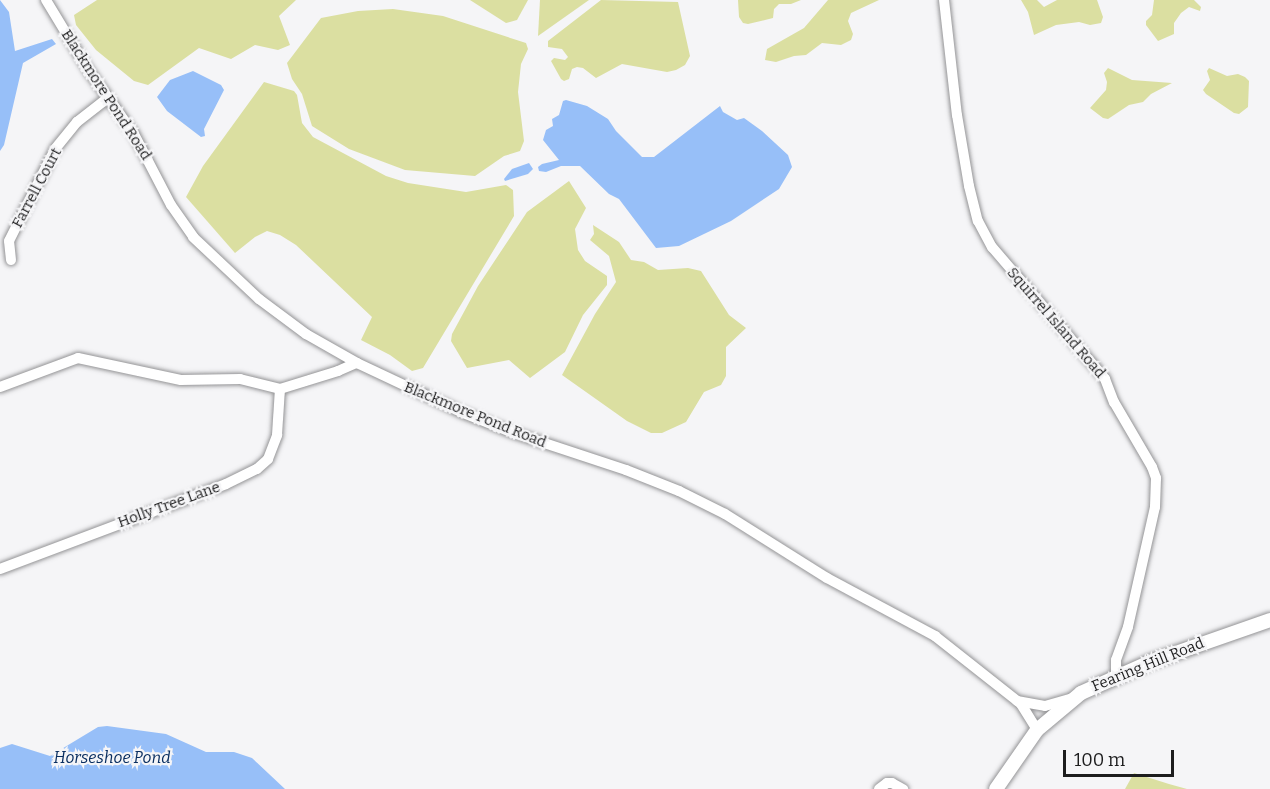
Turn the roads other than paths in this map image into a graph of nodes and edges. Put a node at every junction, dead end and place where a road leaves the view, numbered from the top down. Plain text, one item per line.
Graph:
1 (46, 0) edge
2 (944, 0) edge
3 (108, 98) junction
4 (11, 260) dead end
5 (356, 363) junction
6 (0, 387) edge
7 (280, 389) junction
8 (0, 569) edge
9 (1270, 620) edge
10 (1116, 675) junction
11 (1076, 697) junction
12 (1017, 700) junction
13 (1037, 730) junction
14 (883, 786) edge
15 (903, 789) edge
16 (996, 789) edge

1 - 3 street, Blackmore Pond Road
2 - 10 street, Squirrel Island Road
3 - 4 street, Farrell Court
3 - 5 street, Blackmore Pond Road
5 - 7 street
5 - 12 street, Blackmore Pond Road
6 - 7 street
7 - 8 street, Holly Tree Lane
9 - 10 main road, Fearing Hill Road
10 - 11 main road, Fearing Hill Road
11 - 12 street, Blackmore Pond Road
11 - 13 main road, Fearing Hill Road
12 - 13 street, Blackmore Pond Road
13 - 16 main road, Fearing Hill Road
14 - 15 street

